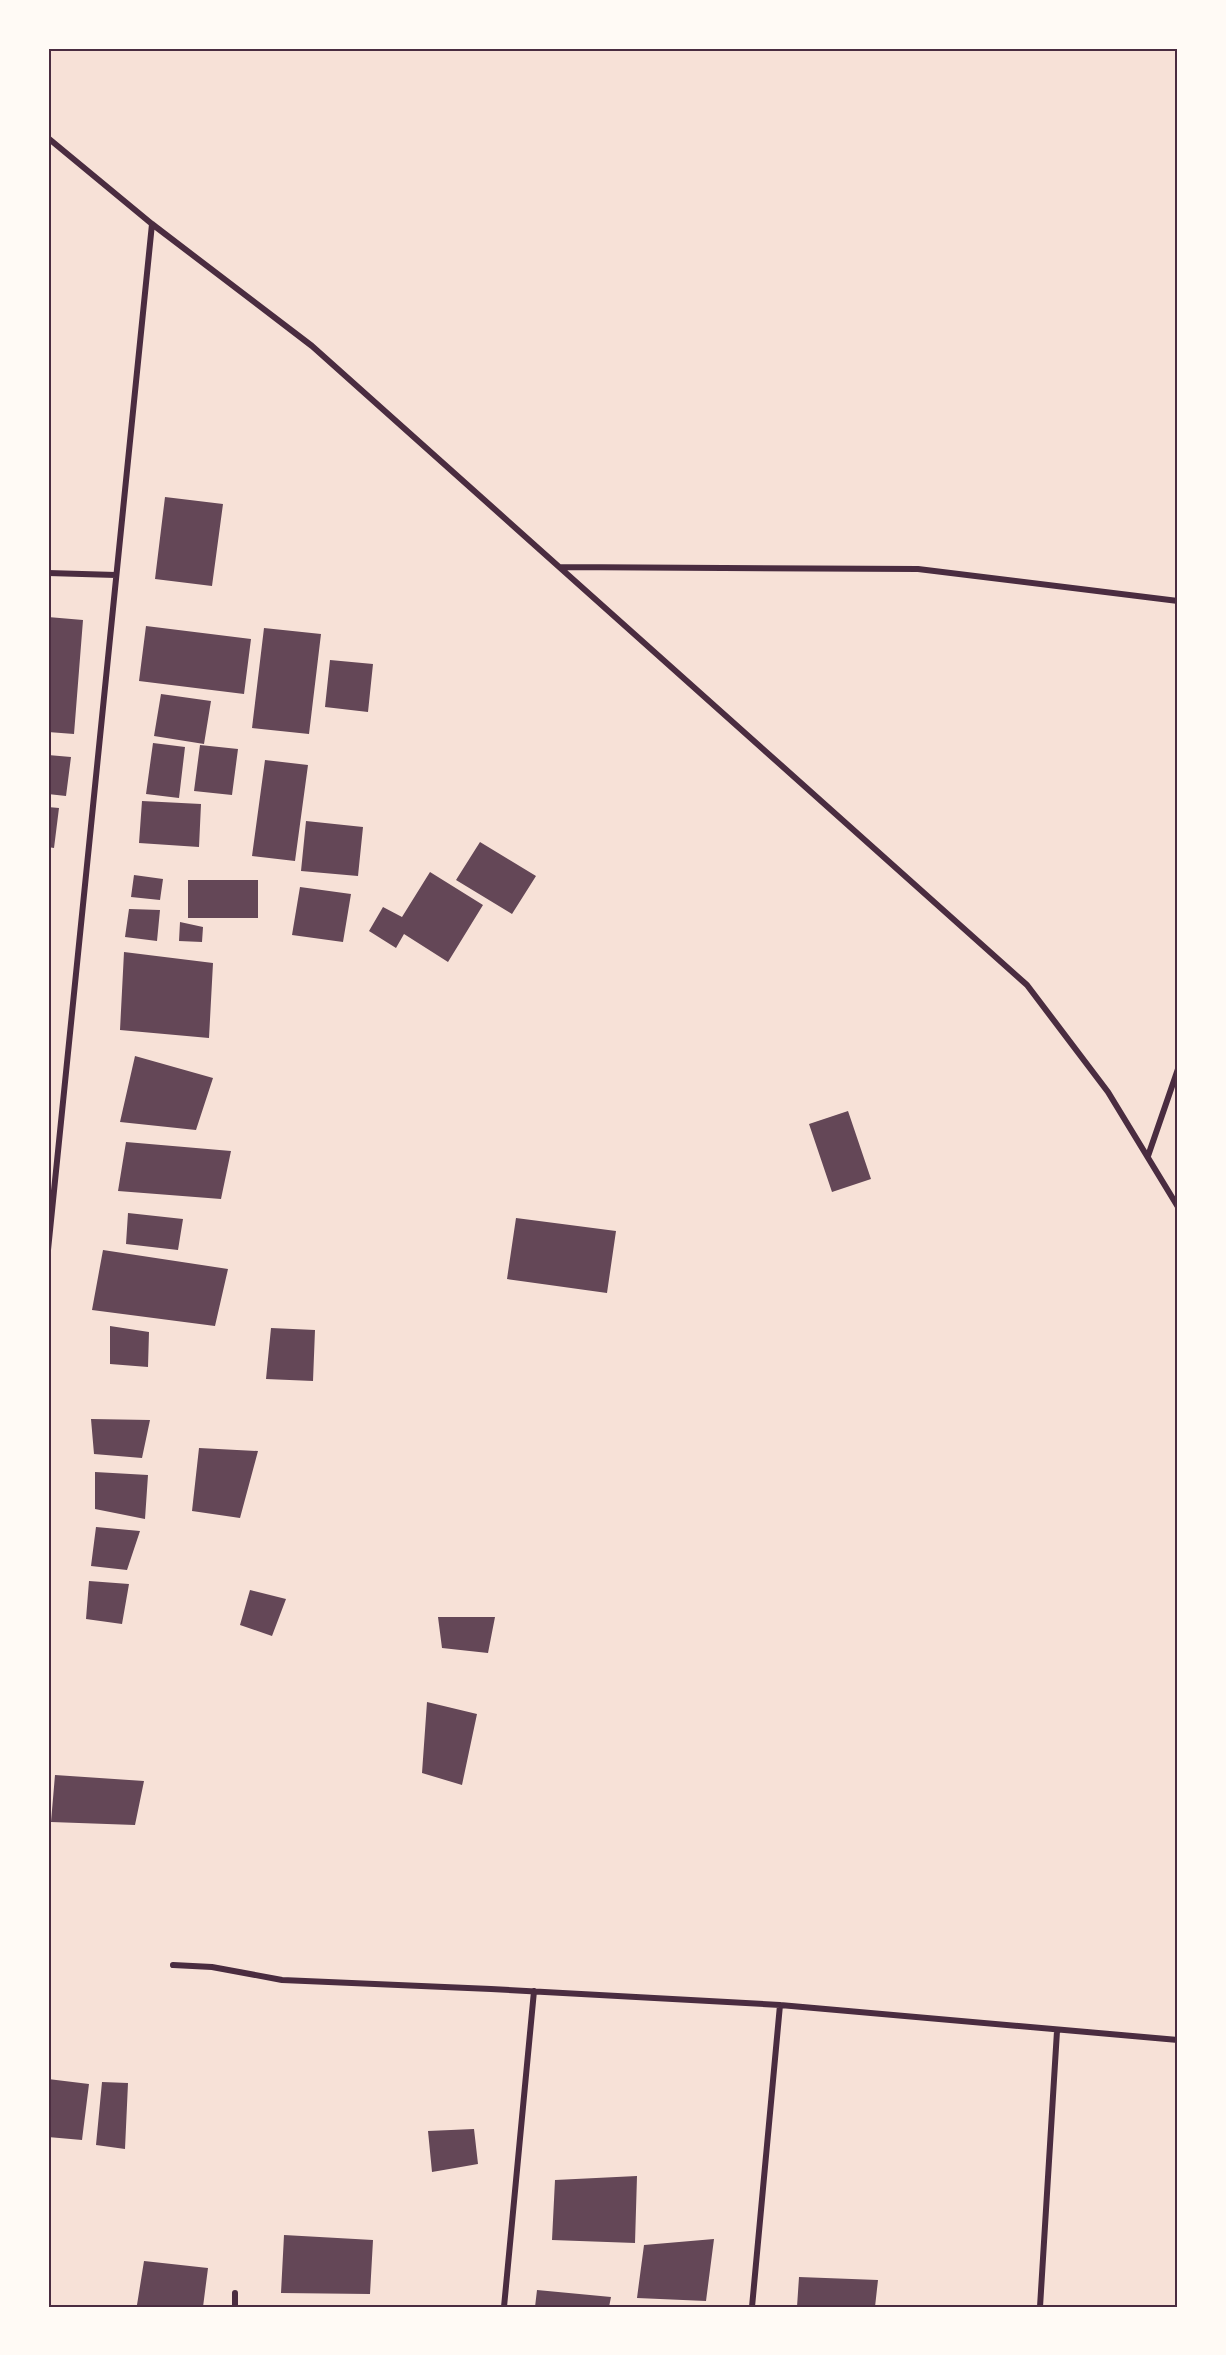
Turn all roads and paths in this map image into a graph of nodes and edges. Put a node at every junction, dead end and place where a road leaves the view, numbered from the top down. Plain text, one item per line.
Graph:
1 (48, 138) edge
2 (152, 224) junction
3 (560, 567) junction
4 (48, 573) edge
5 (116, 575) junction
6 (1178, 601) edge
7 (1178, 1069) edge
8 (1148, 1156) junction
9 (1178, 1207) edge
10 (48, 1250) edge
11 (173, 1965) dead end
12 (534, 1991) junction
13 (780, 2005) junction
14 (1057, 2031) junction
15 (1178, 2040) edge
16 (236, 2293) dead end
17 (235, 2307) edge
18 (504, 2307) edge
19 (752, 2307) edge
20 (1040, 2307) edge

1 - 2 street
2 - 3 street
2 - 5 street
3 - 6 street
3 - 8 street
4 - 5 street
5 - 10 street
7 - 8 street
8 - 9 street
11 - 12 street
12 - 13 street
12 - 18 street
13 - 14 street
13 - 19 street
14 - 15 street
14 - 20 street
16 - 17 street

